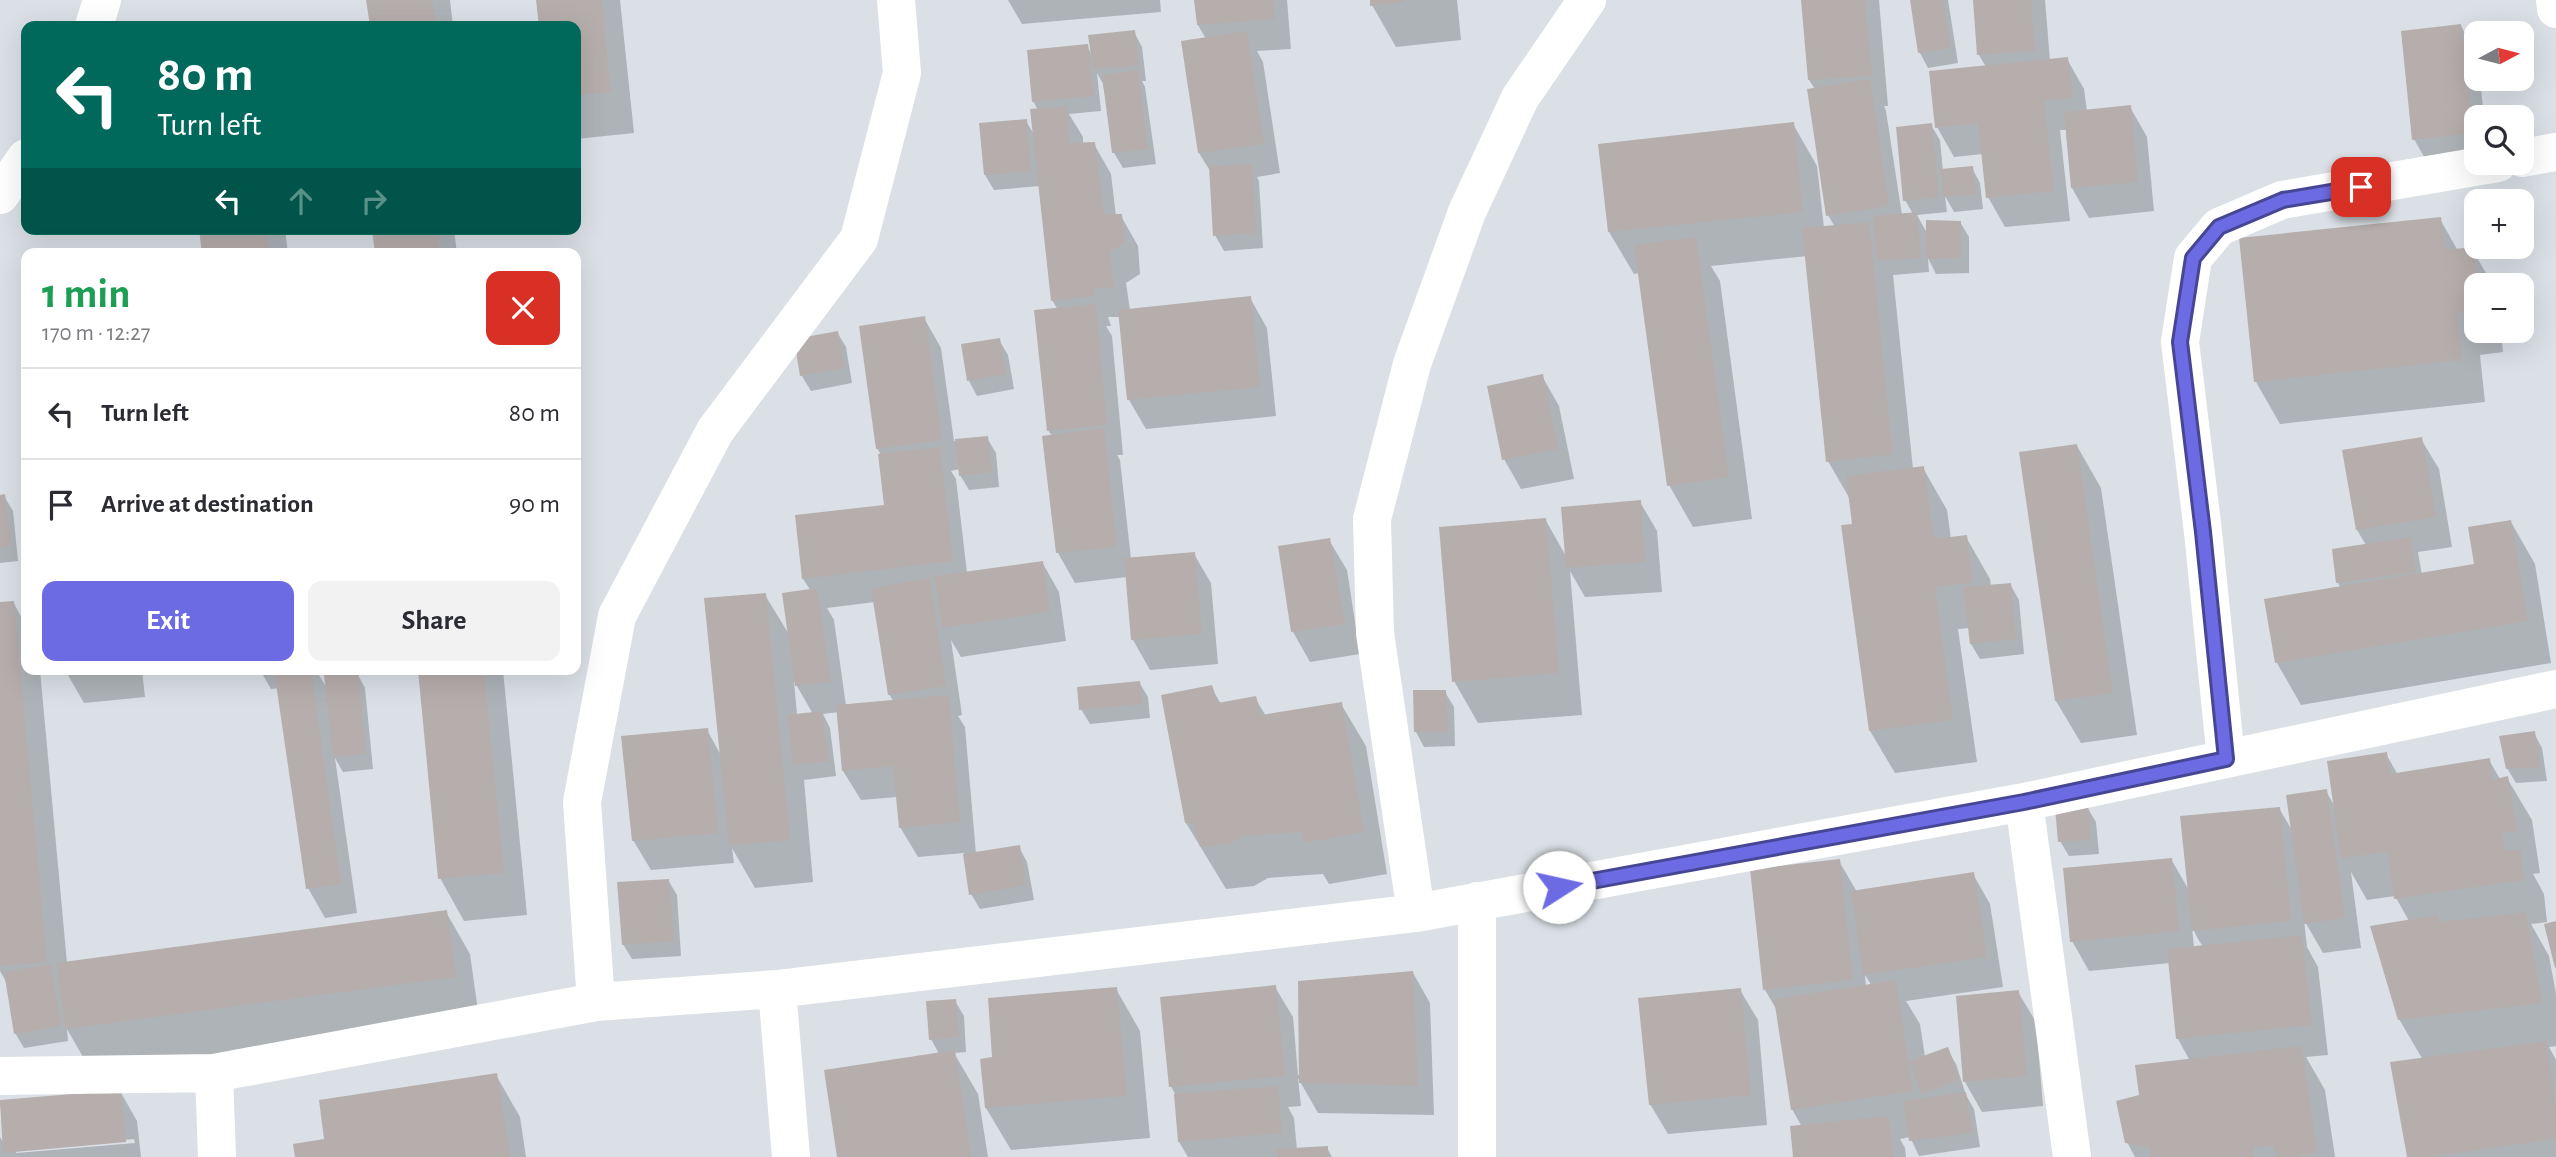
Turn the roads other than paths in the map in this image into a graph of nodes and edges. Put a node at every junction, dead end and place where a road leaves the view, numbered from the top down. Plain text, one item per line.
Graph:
1 (102, 0) edge
2 (896, 0) edge
3 (1587, 0) edge
4 (2555, 0) edge
5 (2556, 9) edge
6 (96, 21) edge
7 (2556, 152) edge
8 (2534, 156) edge
9 (21, 165) edge
10 (2464, 169) edge
11 (0, 195) edge
12 (2556, 689) edge
13 (2226, 759) junction
14 (2024, 802) junction
15 (1478, 901) junction
16 (1416, 913) junction
17 (777, 989) junction
18 (596, 1002) junction
19 (214, 1073) junction
20 (0, 1076) edge
21 (217, 1157) edge
22 (791, 1157) edge
23 (1476, 1157) edge
24 (2072, 1157) edge

1 - 6 street
2 - 18 street
3 - 16 street
4 - 5 street
7 - 8 street
9 - 11 street
10 - 13 street
12 - 13 street
13 - 14 street
14 - 15 street
14 - 24 street
15 - 16 street
15 - 23 street
16 - 17 street
17 - 18 street
17 - 22 street
18 - 19 street
19 - 20 street
19 - 21 street

